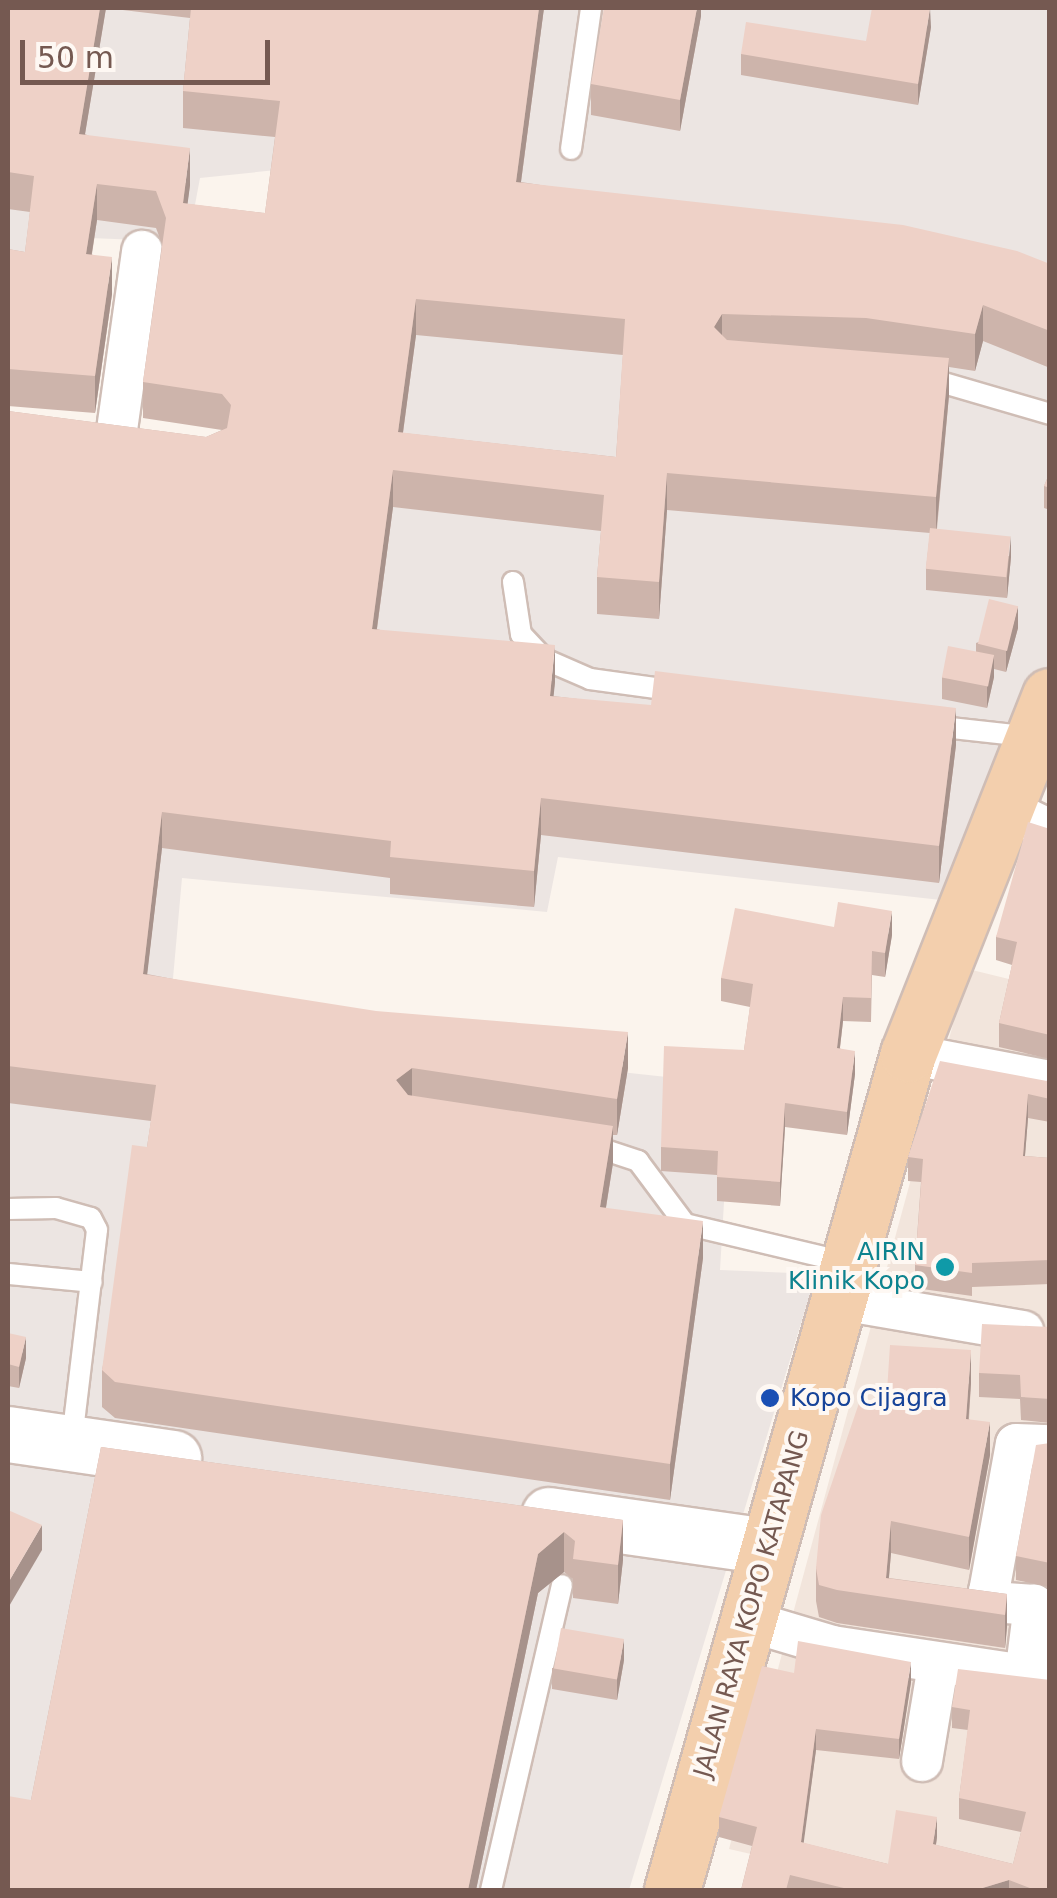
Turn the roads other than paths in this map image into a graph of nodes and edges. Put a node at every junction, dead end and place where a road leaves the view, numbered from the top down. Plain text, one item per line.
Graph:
1 (591, 8) edge
2 (571, 148) dead end
3 (142, 251) dead end
4 (902, 374) edge
5 (1050, 414) edge
6 (66, 433) edge
7 (512, 582) dead end
8 (705, 694) edge
9 (1044, 723) edge
10 (916, 724) edge
11 (1027, 819) edge
12 (908, 1054) junction
13 (1050, 1081) edge
14 (564, 1142) edge
15 (8, 1209) edge
16 (8, 1274) edge
17 (92, 1282) junction
18 (846, 1282) junction
19 (1024, 1331) edge
20 (8, 1434) edge
21 (72, 1443) junction
22 (1050, 1445) edge
23 (222, 1464) edge
24 (504, 1507) edge
25 (766, 1546) junction
26 (562, 1585) dead end
27 (745, 1620) junction
28 (938, 1666) junction
29 (1037, 1678) edge
30 (922, 1761) dead end
31 (491, 1890) edge
32 (672, 1890) edge

1 - 2 lane
3 - 6 street
4 - 5 lane
7 - 8 lane
9 - 10 lane
9 - 11 main road, JALAN RAYA KOPO KATAPANG
11 - 12 main road, JALAN RAYA KOPO KATAPANG
12 - 13 street
12 - 18 main road, JALAN RAYA KOPO KATAPANG
14 - 18 lane
15 - 17 lane
16 - 17 lane
17 - 21 lane
18 - 19 street
18 - 25 main road, JALAN RAYA KOPO KATAPANG
20 - 21 street
21 - 23 street
22 - 29 street
24 - 25 street
25 - 27 main road, JALAN RAYA KOPO KATAPANG
26 - 31 lane
27 - 28 street
27 - 32 main road, JALAN RAYA KOPO KATAPANG
28 - 29 street
28 - 30 street

